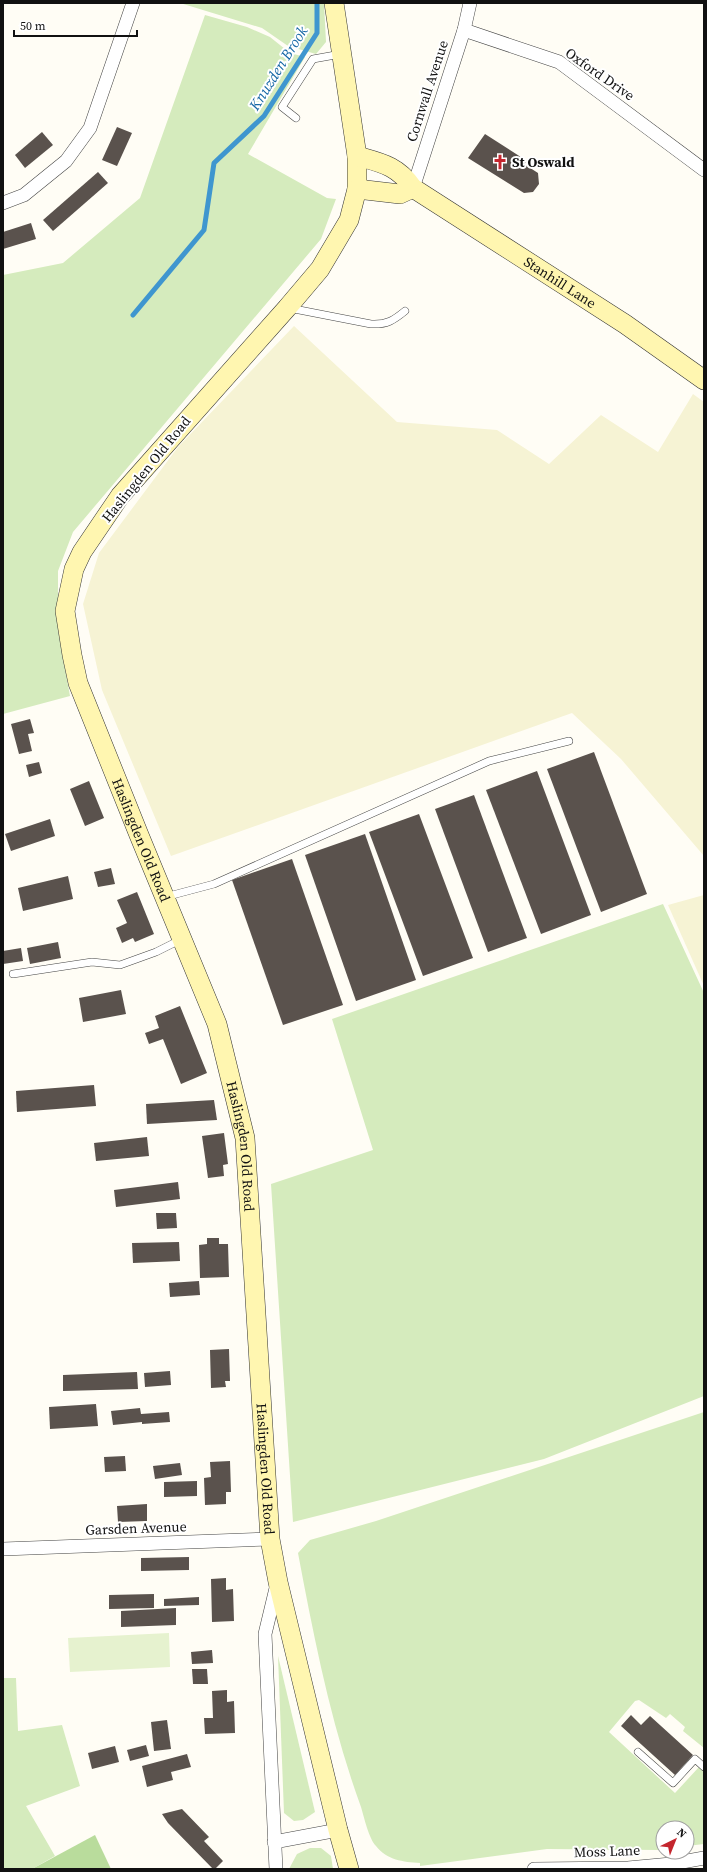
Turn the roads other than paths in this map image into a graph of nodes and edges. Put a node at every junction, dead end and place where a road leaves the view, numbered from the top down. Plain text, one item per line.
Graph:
1 (133, 3) edge
2 (334, 3) edge
3 (470, 3) edge
4 (464, 30) junction
5 (341, 54) junction
6 (296, 118) dead end
7 (357, 156) junction
8 (704, 170) edge
9 (413, 188) junction
10 (357, 189) junction
11 (3, 203) edge
12 (287, 308) junction
13 (405, 311) dead end
14 (704, 380) edge
15 (569, 741) dead end
16 (165, 897) junction
17 (182, 939) junction
18 (13, 974) dead end
19 (270, 1539) junction
20 (3, 1549) edge
21 (278, 1582) junction
22 (638, 1752) dead end
23 (704, 1767) edge
24 (338, 1830) junction
25 (274, 1842) junction
26 (704, 1858) edge
27 (276, 1869) edge
28 (349, 1869) edge
29 (534, 1869) edge

1 - 11 street
2 - 5 main road
3 - 4 street, Cornwall Avenue
4 - 8 street, Oxford Drive
4 - 9 street, Cornwall Avenue
5 - 6 lane
5 - 7 main road
7 - 9 main road, Stanhill Lane
7 - 10 main road
9 - 10 main road
9 - 14 main road, Stanhill Lane
10 - 12 main road, Haslingden Old Road
12 - 13 lane
12 - 16 main road, Haslingden Old Road
15 - 16 lane
16 - 17 main road, Haslingden Old Road
17 - 18 lane
17 - 19 main road, Haslingden Old Road
19 - 20 street, Garsden Avenue
19 - 21 main road, Haslingden Old Road
21 - 24 main road, Haslingden Old Road
21 - 25 street, Haslingden Old Road
22 - 23 lane
24 - 25 street
24 - 28 main road, Haslingden Old Road
25 - 27 street, Haslingden Old Road
26 - 29 street, Moss Lane

